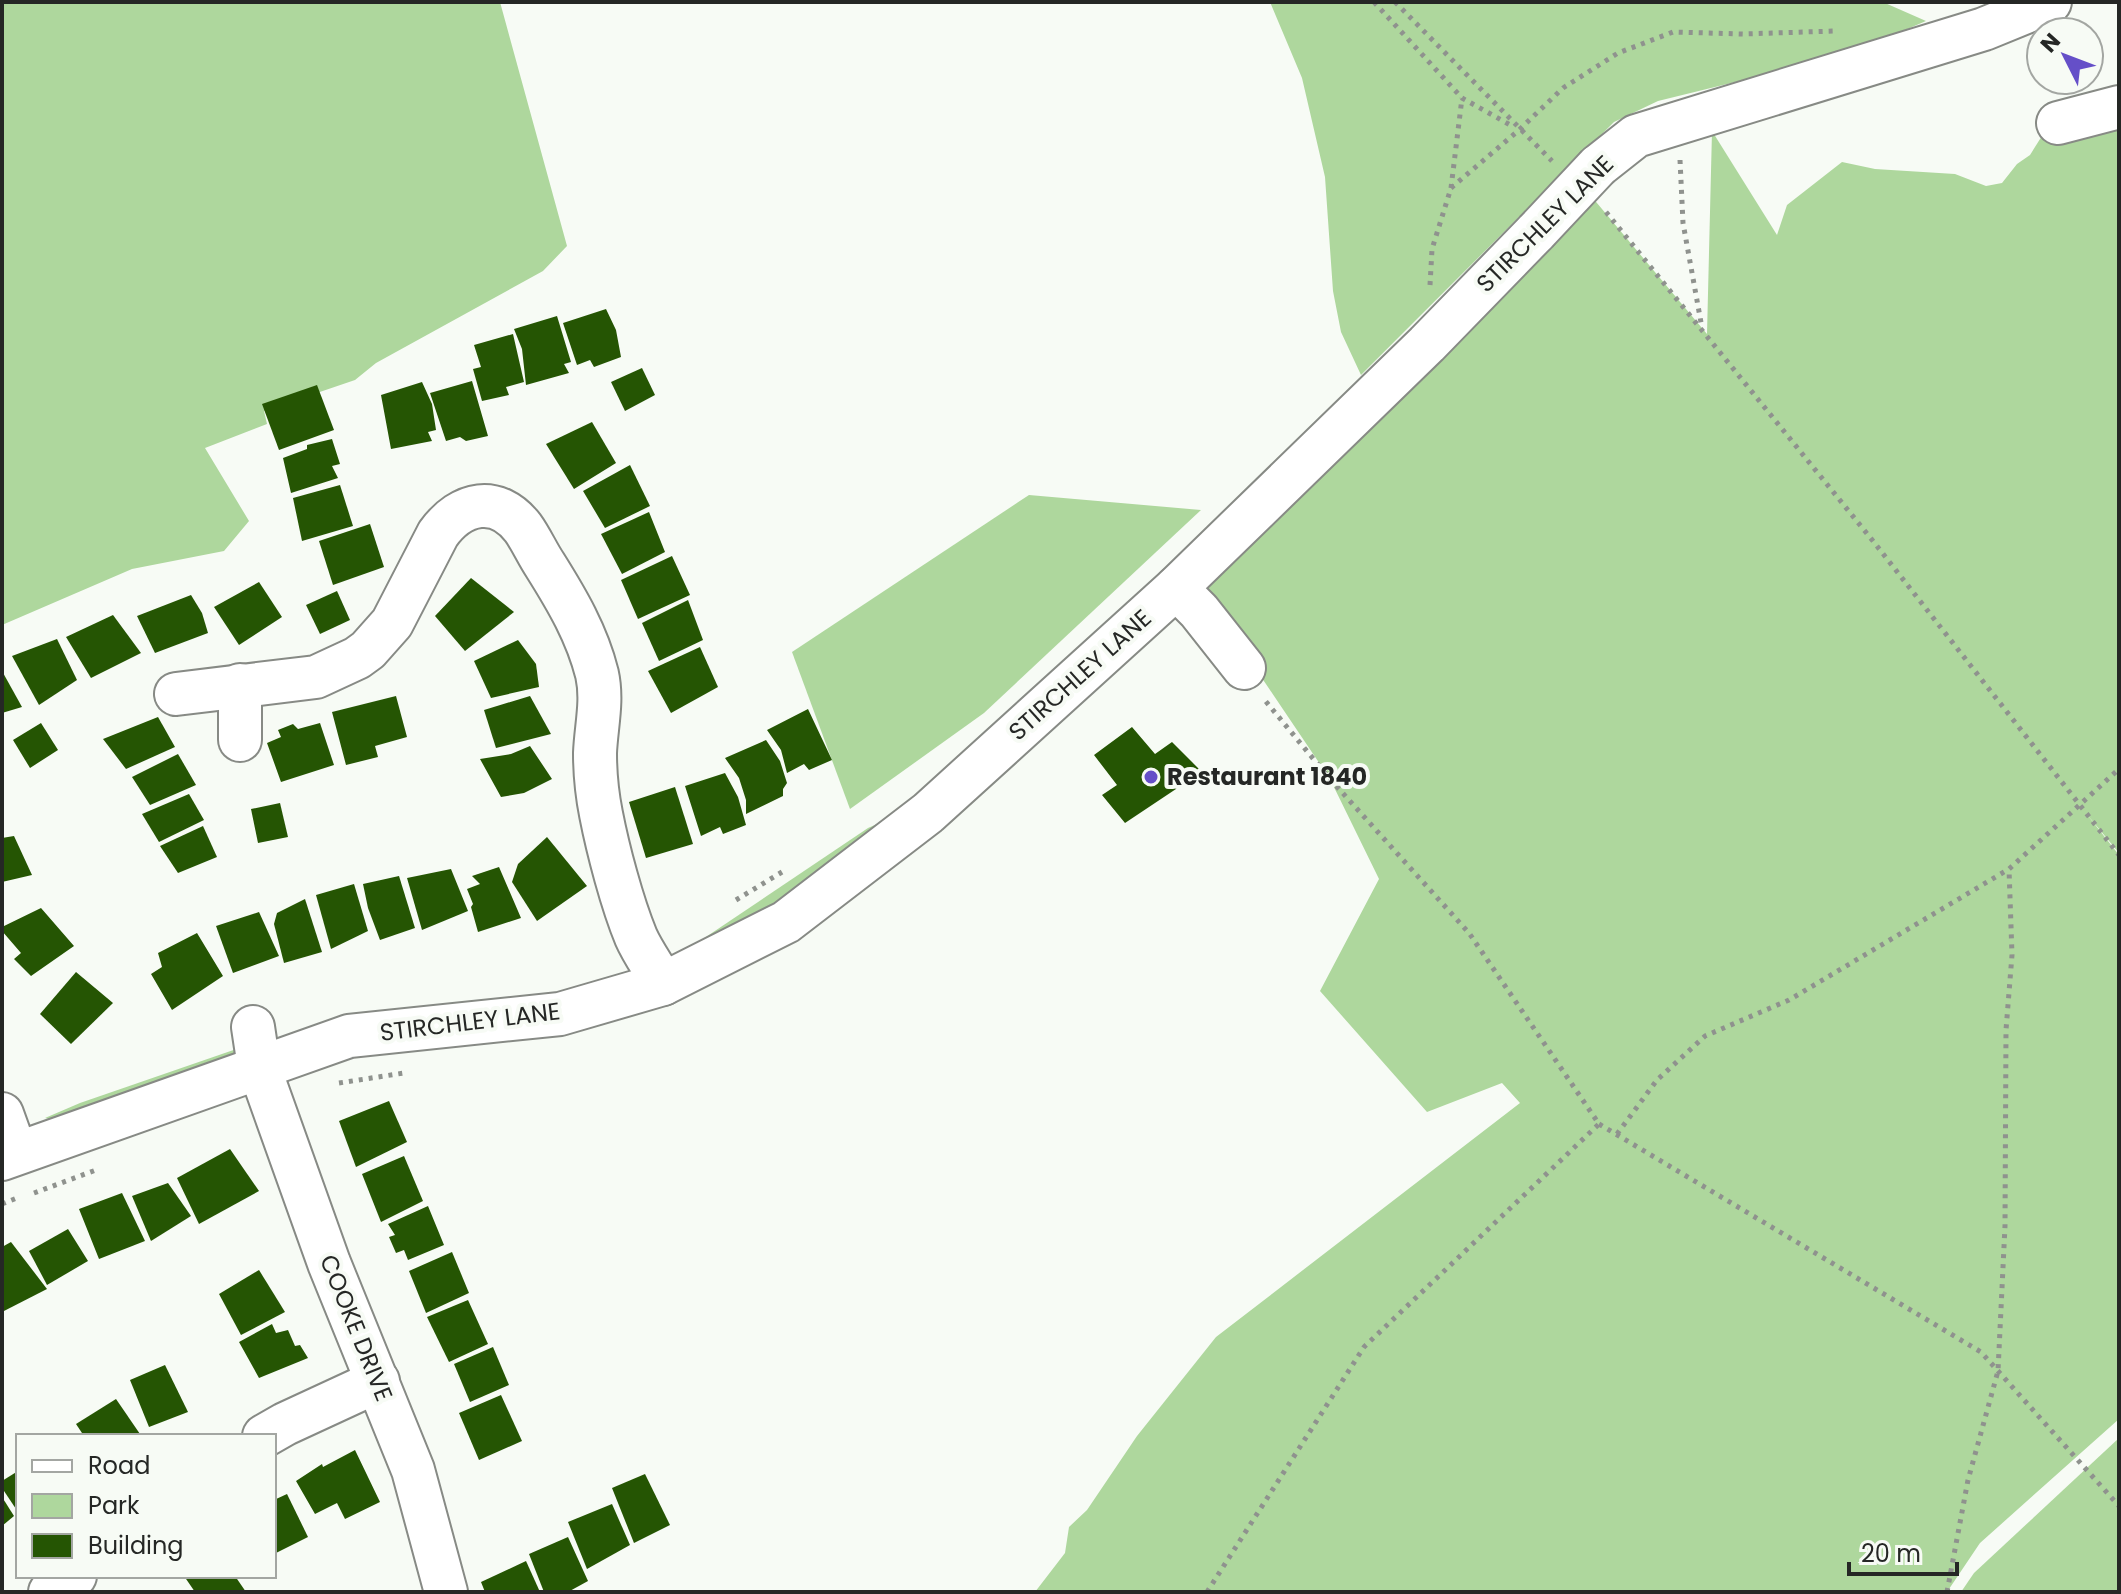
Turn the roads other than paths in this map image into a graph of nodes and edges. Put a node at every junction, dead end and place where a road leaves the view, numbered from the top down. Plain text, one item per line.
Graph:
1 (2050, 2) edge
2 (1978, 16) edge
3 (2119, 107) edge
4 (2058, 123) dead end
5 (1176, 588) junction
6 (1244, 668) road end
7 (240, 685) junction
8 (176, 694) dead end
9 (240, 740) dead end
10 (663, 984) junction
11 (253, 1027) dead end
12 (259, 1067) junction
13 (2, 1114) edge
14 (9, 1156) edge
15 (378, 1381) junction
16 (268, 1434) edge
17 (72, 1578) edge
18 (50, 1592) edge
19 (446, 1592) edge

1 - 2 street, STIRCHLEY LANE
2 - 5 street, STIRCHLEY LANE, bridge
3 - 4 street
5 - 6 street
5 - 10 street, STIRCHLEY LANE
7 - 8 street
7 - 9 street
7 - 10 street
10 - 12 street, STIRCHLEY LANE
11 - 12 street, COOKE DRIVE
12 - 14 street, STIRCHLEY LANE
12 - 15 street, COOKE DRIVE
13 - 14 street
15 - 16 street
15 - 19 street, COOKE DRIVE
17 - 18 street

